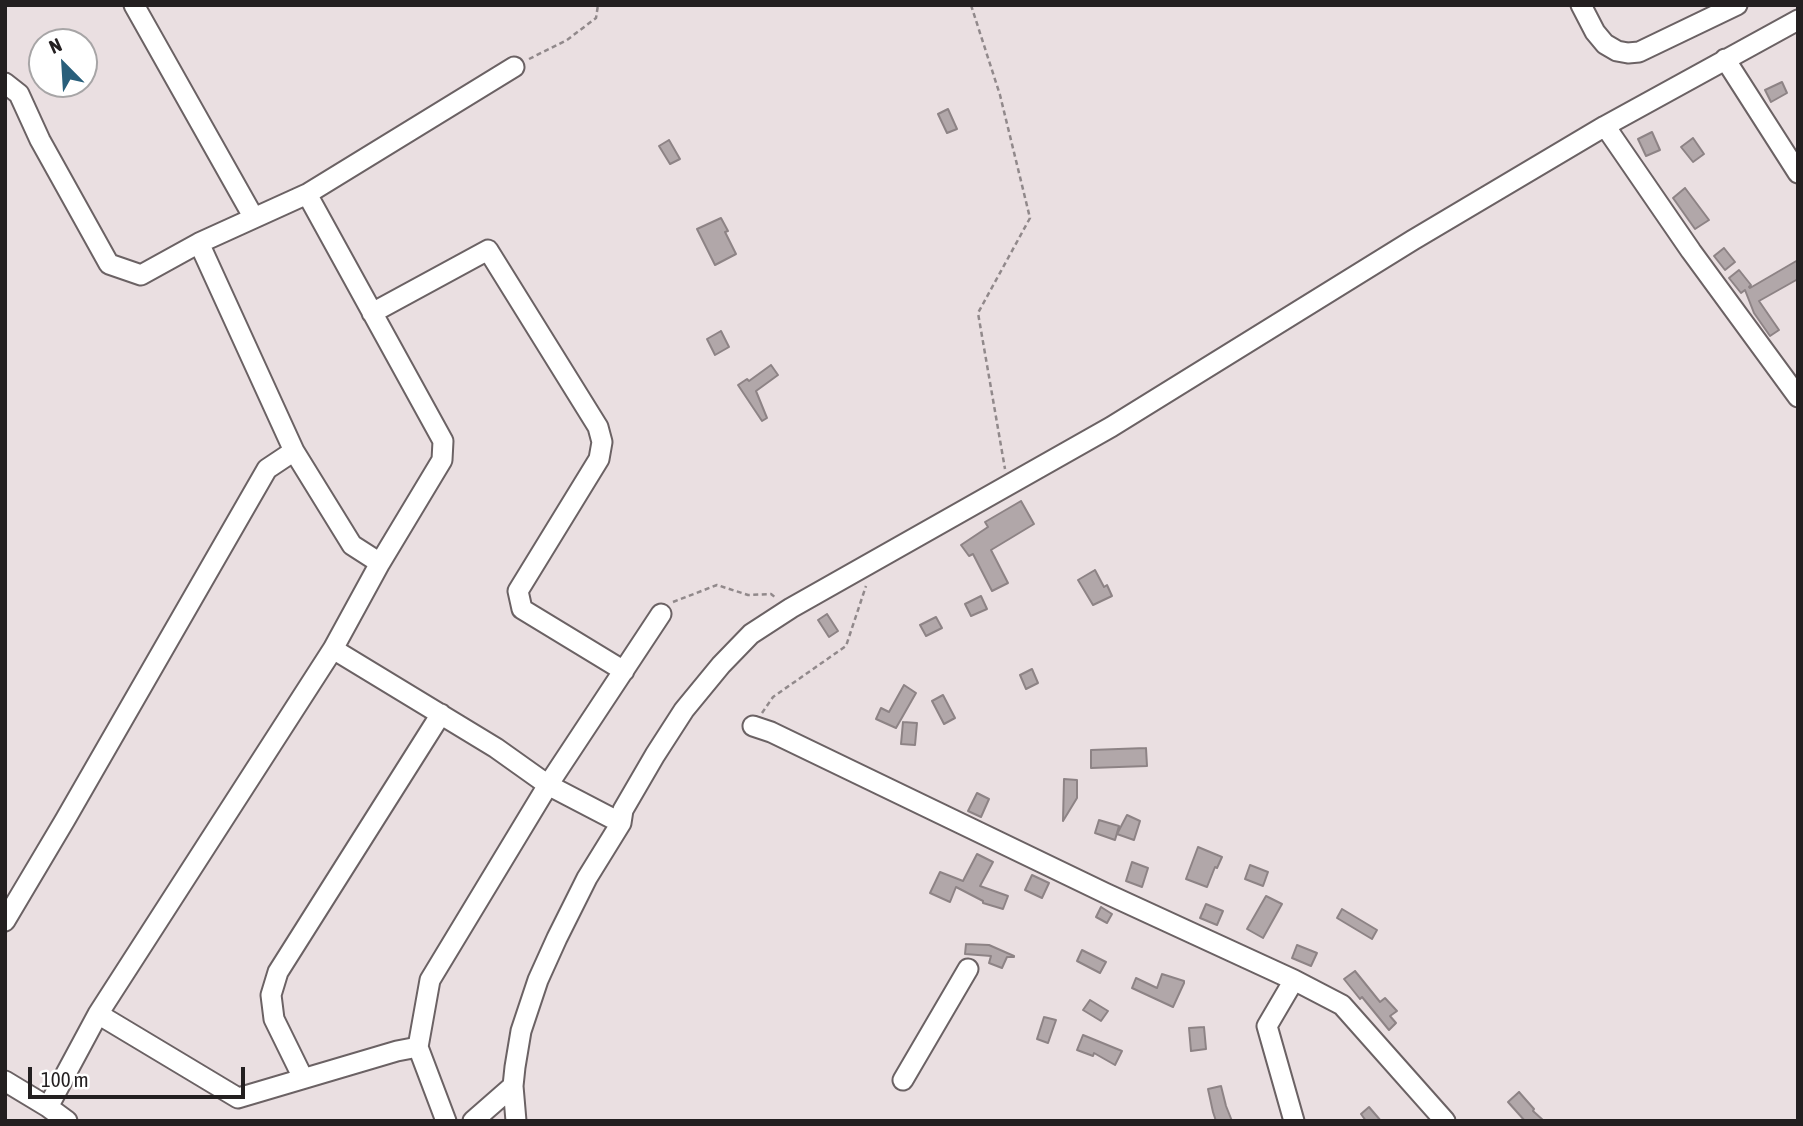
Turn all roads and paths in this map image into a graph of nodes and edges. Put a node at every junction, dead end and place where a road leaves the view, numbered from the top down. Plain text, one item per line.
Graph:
1 (134, 5) edge
2 (598, 5) edge
3 (971, 5) edge
4 (1581, 5) edge
5 (1737, 5) edge
6 (1798, 20) edge
7 (1725, 60) junction
8 (514, 67) joint
9 (5, 83) edge
10 (1605, 126) junction
11 (1798, 173) edge
12 (307, 194) junction
13 (254, 218) junction
14 (199, 243) junction
15 (373, 313) junction
16 (1798, 397) edge
17 (294, 452) junction
18 (1007, 486) junction
19 (871, 562) junction
20 (380, 563) junction
21 (790, 608) junction
22 (661, 614) joint
23 (333, 649) junction
24 (624, 671) junction
25 (441, 714) junction
26 (753, 726) joint
27 (548, 785) junction
28 (621, 823) junction
29 (5, 921) edge
30 (968, 969) dead end
31 (1294, 980) junction
32 (98, 1014) junction
33 (418, 1047) junction
34 (303, 1079) junction
35 (903, 1080) dead end
36 (5, 1081) edge
37 (513, 1086) junction
38 (48, 1107) junction
39 (67, 1121) edge
40 (446, 1121) edge
41 (473, 1121) edge
42 (516, 1121) edge
43 (1294, 1121) edge
44 (1445, 1121) edge

1 - 13 street
2 - 8 path
3 - 18 path
4 - 5 street
6 - 7 street
7 - 10 street
7 - 11 street
8 - 12 street
9 - 14 street
10 - 16 street
10 - 18 street
12 - 13 street
12 - 15 street
13 - 14 street
14 - 17 street
15 - 20 street
15 - 24 street
17 - 20 street
17 - 29 street
18 - 19 street
19 - 21 street
19 - 26 path
20 - 23 street
21 - 22 path
21 - 28 street
22 - 24 street
23 - 25 street
23 - 32 street
24 - 27 street
25 - 27 street
25 - 34 street
26 - 31 street
27 - 28 street
27 - 33 street
28 - 37 street
30 - 35 street
31 - 43 street
31 - 44 street
32 - 34 street
32 - 38 street
33 - 34 street
33 - 40 street
36 - 38 street
37 - 41 street
37 - 42 street
38 - 39 street

